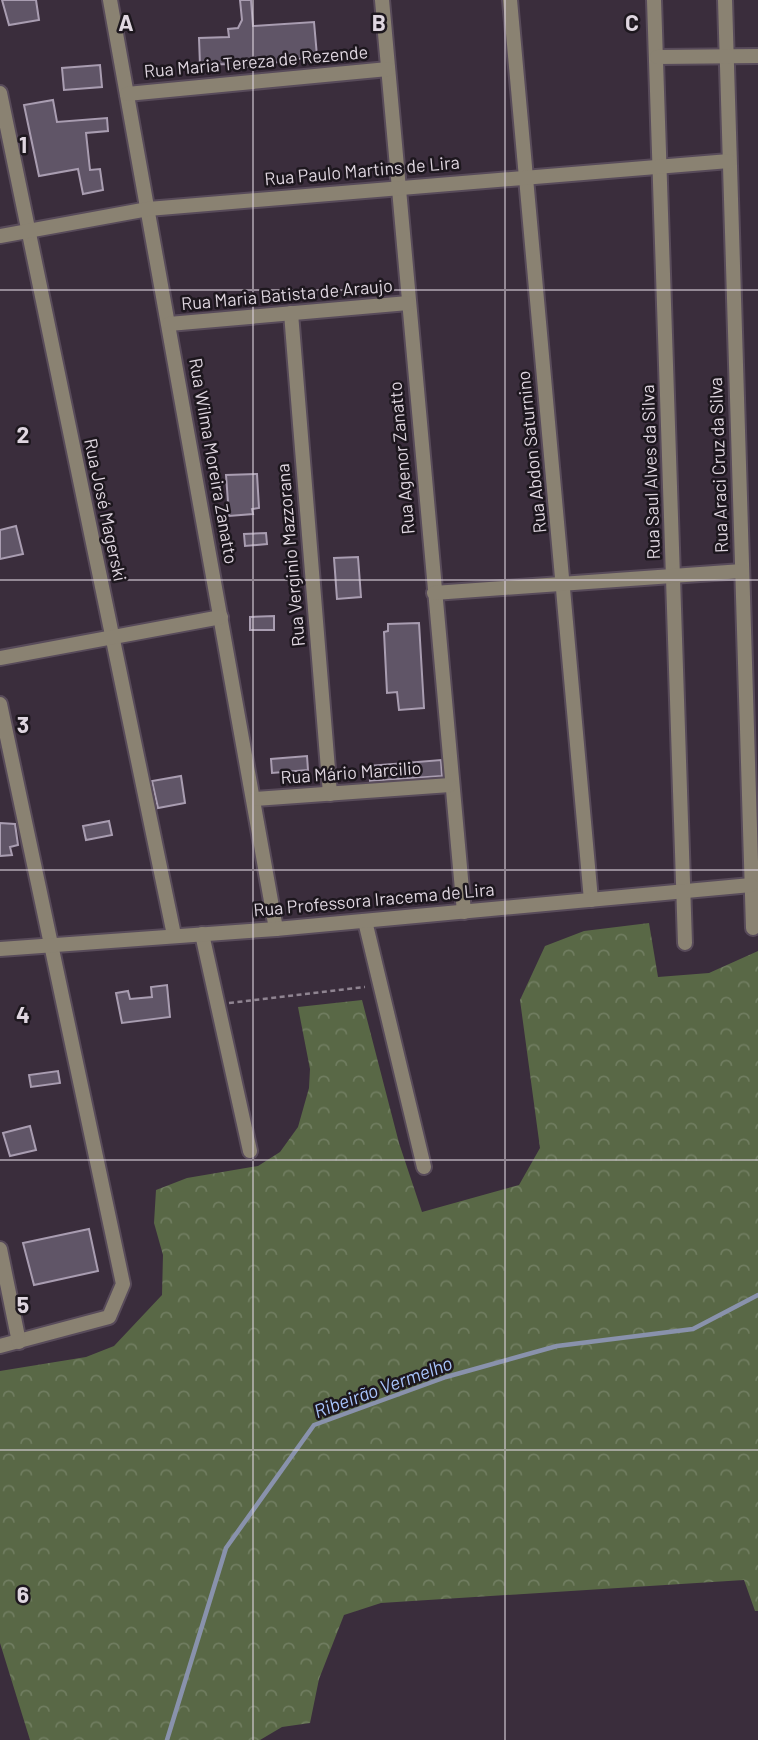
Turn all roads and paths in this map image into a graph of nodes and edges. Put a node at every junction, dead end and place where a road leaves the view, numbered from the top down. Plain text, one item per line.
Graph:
1 (110, 0) edge
2 (382, 0) edge
3 (510, 0) edge
4 (654, 0) edge
5 (724, 0) edge
6 (726, 55) junction
7 (758, 56) edge
8 (657, 57) junction
9 (388, 69) junction
10 (0, 93) edge
11 (127, 94) junction
12 (729, 161) junction
13 (661, 166) junction
14 (524, 176) junction
15 (398, 187) junction
16 (148, 209) junction
17 (28, 231) junction
18 (0, 236) edge
19 (408, 303) junction
20 (291, 313) junction
21 (169, 324) junction
22 (742, 571) junction
23 (673, 576) junction
24 (564, 584) junction
25 (434, 593) junction
26 (221, 617) junction
27 (112, 636) junction
28 (0, 657) edge
29 (0, 704) edge
30 (450, 785) junction
31 (330, 794) junction
32 (255, 799) junction
33 (751, 885) junction
34 (683, 892) junction
35 (591, 900) junction
36 (464, 912) junction
37 (365, 921) junction
38 (753, 928) dead end
39 (276, 929) junction
40 (202, 934) junction
41 (174, 935) junction
42 (685, 943) dead end
43 (53, 945) junction
44 (0, 949) edge
45 (380, 986) junction
46 (219, 1004) junction
47 (250, 1151) dead end
48 (424, 1167) dead end
49 (0, 1249) edge
50 (19, 1342) junction
51 (0, 1346) edge

1 - 11 street, Rua Wilma Moreira Zanatto
2 - 9 street, Rua Agenor Zanatto
3 - 14 street, Rua Abdon Saturnino
4 - 8 street, Rua Saul Alves da Silva
5 - 6 street, Rua Araci Cruz da Silva
6 - 7 street
6 - 8 street
6 - 12 street, Rua Araci Cruz da Silva
8 - 13 street, Rua Saul Alves da Silva
9 - 11 street, Rua Maria Tereza de Rezende
9 - 15 street, Rua Agenor Zanatto
10 - 17 street, Rua José Magerski
11 - 16 street, Rua Wilma Moreira Zanatto
12 - 13 street, Rua Paulo Martins de Lira
12 - 22 street, Rua Araci Cruz da Silva
13 - 14 street, Rua Paulo Martins de Lira
13 - 23 street, Rua Saul Alves da Silva
14 - 15 street, Rua Paulo Martins de Lira
14 - 24 street, Rua Abdon Saturnino
15 - 16 street, Rua Paulo Martins de Lira
15 - 19 street, Rua Agenor Zanatto
16 - 17 street, Rua Paulo Martins de Lira
16 - 21 street, Rua Wilma Moreira Zanatto
17 - 18 street, Rua Paulo Martins de Lira
17 - 27 street, Rua José Magerski
19 - 20 street, Rua Maria Batista de Araujo
19 - 25 street, Rua Agenor Zanatto
20 - 21 street, Rua Maria Batista de Araujo
20 - 31 street, Rua Verginio Mazzorana
21 - 26 street, Rua Wilma Moreira Zanatto
22 - 23 street
22 - 33 street, Rua Araci Cruz da Silva
23 - 24 street
23 - 34 street, Rua Saul Alves da Silva
24 - 25 street
24 - 35 street, Rua Abdon Saturnino
25 - 30 street, Rua Agenor Zanatto
26 - 27 street
26 - 32 street, Rua Wilma Moreira Zanatto
27 - 28 street
27 - 41 street, Rua José Magerski
29 - 43 street
30 - 31 street, Rua Mário Marcilio
30 - 36 street, Rua Agenor Zanatto
31 - 32 street, Rua Mário Marcilio
32 - 39 street, Rua Wilma Moreira Zanatto
33 - 34 street, Rua Professora Iracema de Lira
33 - 38 street, Rua Araci Cruz da Silva
34 - 35 street, Rua Professora Iracema de Lira
34 - 42 street, Rua Saul Alves da Silva
35 - 36 street, Rua Professora Iracema de Lira
36 - 37 street, Rua Professora Iracema de Lira
37 - 39 street, Rua Professora Iracema de Lira
37 - 45 street
39 - 40 street, Rua Professora Iracema de Lira
40 - 41 street, Rua Professora Iracema de Lira
40 - 46 street
41 - 43 street, Rua Professora Iracema de Lira
43 - 44 street, Rua Professora Iracema de Lira
43 - 50 street
45 - 46 path
45 - 48 street
46 - 47 street
49 - 50 street
50 - 51 street

